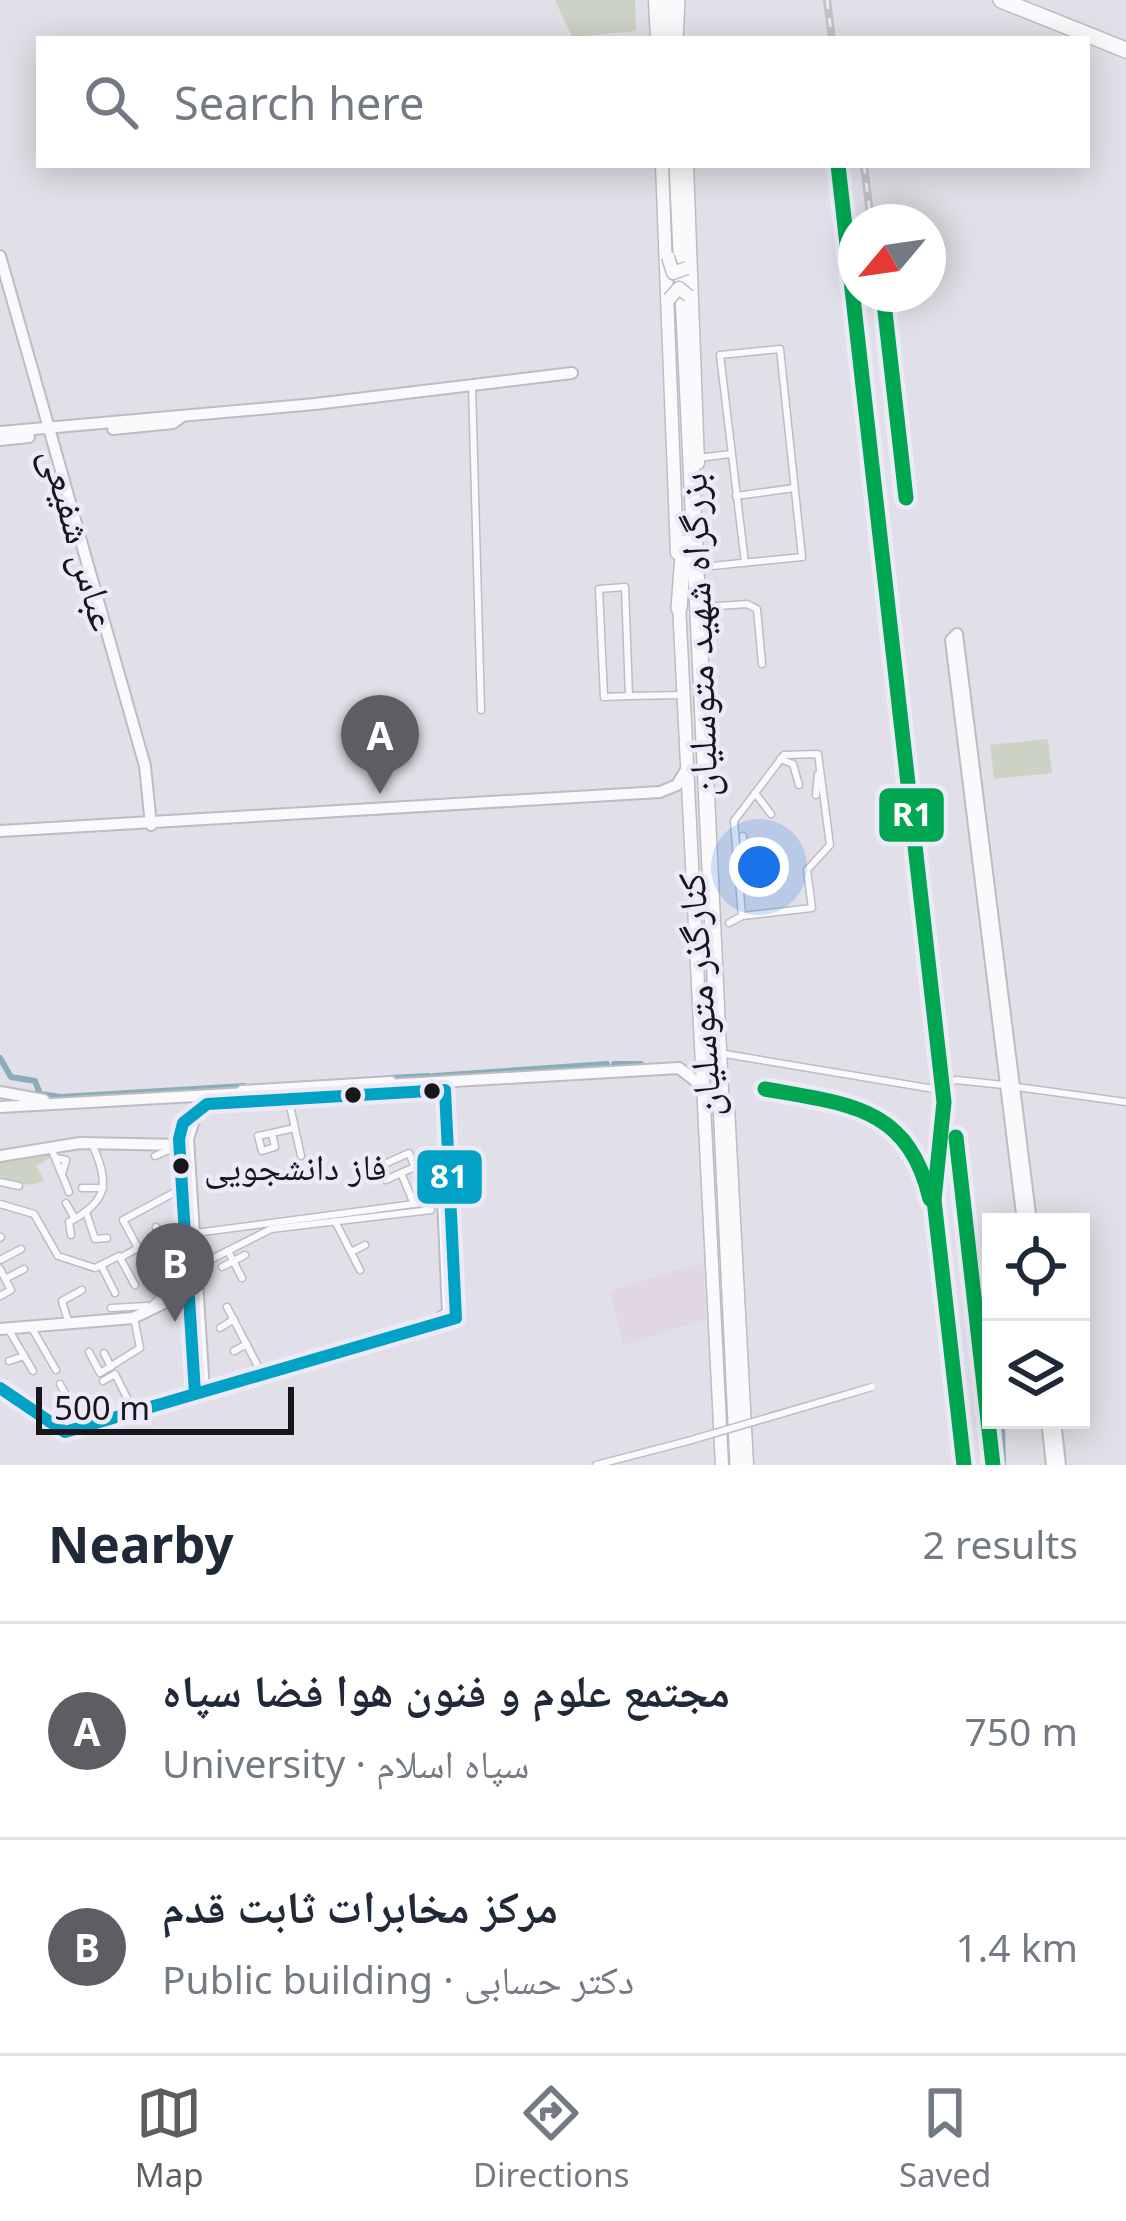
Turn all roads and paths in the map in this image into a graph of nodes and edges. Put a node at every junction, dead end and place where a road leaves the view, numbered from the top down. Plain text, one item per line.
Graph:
1 (655, 0) edge
2 (673, 0) edge
3 (1000, 0) edge
4 (1017, 0) edge
5 (669, 36) edge
6 (670, 36) edge
7 (1126, 46) edge
8 (674, 168) edge
9 (676, 168) edge
10 (676, 168) edge
11 (676, 168) edge
12 (676, 168) edge
13 (663, 182) junction
14 (0, 256) edge
15 (0, 267) edge
16 (572, 373) dead end
17 (672, 384) junction
18 (472, 386) junction
19 (698, 425) junction
20 (48, 432) junction
21 (0, 436) edge
22 (730, 454) junction
23 (694, 464) junction
24 (794, 488) junction
25 (736, 496) junction
26 (700, 524) joint
27 (684, 534) junction
28 (745, 563) junction
29 (702, 567) junction
30 (704, 607) junction
31 (679, 608) junction
32 (762, 664) dead end
33 (629, 695) junction
34 (682, 695) junction
35 (481, 710) dead end
36 (967, 732) junction
37 (780, 759) junction
38 (687, 768) junction
39 (818, 770) junction
40 (799, 785) dead end
41 (660, 792) junction
42 (754, 793) junction
43 (816, 795) dead end
44 (147, 798) junction
45 (688, 798) junction
46 (771, 814) dead end
47 (183, 820) junction
48 (147, 823) junction
49 (715, 826) junction
50 (0, 831) edge
51 (710, 907) junction
52 (742, 916) junction
53 (729, 923) dead end
54 (703, 1039) junction
55 (725, 1054) junction
56 (688, 1065) junction
57 (611, 1071) junction
58 (1010, 1086) junction
59 (0, 1092) edge
60 (441, 1093) junction
61 (706, 1095) junction
62 (289, 1101) junction
63 (1126, 1102) edge
64 (0, 1107) edge
65 (295, 1129) junction
66 (272, 1133) dead end
67 (184, 1142) junction
68 (92, 1143) junction
69 (21, 1150) junction
70 (0, 1153) edge
71 (54, 1153) junction
72 (155, 1156) dead end
73 (302, 1156) dead end
74 (709, 1157) junction
75 (401, 1173) junction
76 (0, 1182) edge
77 (19, 1186) dead end
78 (82, 1188) dead end
79 (103, 1188) junction
80 (442, 1191) junction
81 (70, 1192) dead end
82 (66, 1203) dead end
83 (0, 1204) edge
84 (414, 1204) junction
85 (430, 1206) junction
86 (404, 1209) junction
87 (86, 1212) junction
88 (1026, 1213) edge
89 (340, 1218) junction
90 (75, 1219) junction
91 (444, 1220) junction
92 (255, 1226) junction
93 (156, 1227) dead end
94 (189, 1232) junction
95 (71, 1235) dead end
96 (258, 1235) junction
97 (106, 1238) dead end
98 (364, 1245) dead end
99 (720, 1245) junction
100 (21, 1249) dead end
101 (228, 1251) junction
102 (351, 1252) junction
103 (245, 1255) dead end
104 (120, 1258) junction
105 (233, 1261) junction
106 (0, 1264) edge
107 (101, 1265) junction
108 (196, 1267) junction
109 (154, 1268) dead end
110 (222, 1268) dead end
111 (24, 1269) dead end
112 (361, 1270) dead end
113 (242, 1278) dead end
114 (5, 1279) junction
115 (135, 1285) dead end
116 (82, 1290) dead end
117 (115, 1293) dead end
118 (189, 1295) junction
119 (0, 1296) edge
120 (227, 1307) dead end
121 (111, 1308) dead end
122 (148, 1309) junction
123 (453, 1315) junction
124 (234, 1319) junction
125 (135, 1323) junction
126 (67, 1324) junction
127 (220, 1328) dead end
128 (33, 1330) junction
129 (4, 1331) edge
130 (733, 1341) junction
131 (247, 1344) junction
132 (234, 1351) dead end
133 (89, 1352) dead end
134 (104, 1353) dead end
135 (24, 1356) junction
136 (9, 1360) dead end
137 (112, 1367) junction
138 (56, 1370) dead end
139 (33, 1371) dead end
140 (261, 1372) junction
141 (103, 1381) dead end
142 (60, 1384) dead end
143 (0, 1385) edge
144 (872, 1387) dead end
145 (199, 1389) junction
146 (134, 1412) junction
147 (74, 1429) junction
148 (745, 1431) junction
149 (596, 1465) edge
150 (734, 1465) edge

1 - 5 main road
2 - 6 highway
3 - 7 highway
4 - 7 highway
8 - 13 main road, کنارگذر متوسلیان
9 - 13 main road, bridge
10 - 19 main road
11 - 23 highway, بزرگراه شهید متوسلیان
12 - 27 highway, بزرگراه شهید متوسلیان
13 - 17 main road, کنارگذر متوسلیان
14 - 20 street, عباس شفیعی
15 - 20 street, عباس شفیعی
16 - 18 street
17 - 19 main road, bridge
17 - 31 main road, کنارگذر متوسلیان
18 - 20 street
18 - 35 street
19 - 23 main road
20 - 21 street
20 - 44 street, عباس شفیعی
22 - 23 street
22 - 24 street
22 - 25 street
23 - 26 highway
23 - 51 highway, بزرگراه شهید متوسلیان
24 - 25 street
24 - 28 street
25 - 28 street
26 - 29 main road, کنارگذر متوسلیان
27 - 31 highway
27 - 99 highway, بزرگراه شهید متوسلیان
28 - 29 street
29 - 30 main road, کنارگذر متوسلیان
30 - 32 street
30 - 49 main road, کنارگذر متوسلیان
31 - 34 main road, کنارگذر متوسلیان
33 - 33 street
33 - 34 street
34 - 38 main road, کنارگذر متوسلیان
36 - 36 street
36 - 58 street
37 - 39 street
37 - 40 street
37 - 42 street
38 - 41 street
38 - 45 main road, کنارگذر متوسلیان
39 - 43 street
39 - 52 street
41 - 45 street
41 - 47 street
42 - 46 street
42 - 52 street
44 - 47 street
44 - 48 street, عباس شفیعی
45 - 54 main road, کنارگذر متوسلیان
47 - 48 street
48 - 50 street
49 - 51 highway
49 - 55 main road, کنارگذر متوسلیان
51 - 130 highway, بزرگراه شهید متوسلیان
52 - 53 street
54 - 56 street
54 - 61 main road, کنارگذر متوسلیان
55 - 58 street
55 - 148 main road, کنارگذر متوسلیان
56 - 57 street
56 - 61 street
57 - 59 street
57 - 64 street
58 - 63 street
58 - 88 street
60 - 62 street
60 - 80 street
60 - 123 street
61 - 74 main road, کنارگذر متوسلیان
62 - 65 street
62 - 67 street
65 - 66 street
65 - 73 street
67 - 68 street
67 - 69 street
67 - 94 street
68 - 71 street
68 - 79 street
69 - 70 street
69 - 71 street
71 - 81 street
72 - 104 street
74 - 99 main road
74 - 150 main road, کنارگذر متوسلیان
75 - 75 street
75 - 84 street
76 - 77 street
78 - 79 street
79 - 87 street
80 - 85 street
80 - 91 street
82 - 90 street
83 - 107 street
84 - 85 street
84 - 86 street
85 - 86 street
85 - 91 street
86 - 89 street
87 - 90 street
87 - 97 street
89 - 92 street
89 - 96 street
89 - 102 street
90 - 95 street
91 - 123 street
92 - 94 street
92 - 96 street
93 - 94 street
94 - 108 street
94 - 118 street
96 - 101 street
98 - 102 street
99 - 150 highway, بزرگراه شهید متوسلیان
100 - 106 street
101 - 105 street
101 - 108 street
102 - 112 street
103 - 105 street
104 - 107 street
104 - 115 street
105 - 110 street
105 - 113 street
106 - 114 street
107 - 117 street
108 - 145 street
109 - 122 street
111 - 114 street
114 - 119 street
116 - 126 street
118 - 122 street
118 - 125 street
118 - 145 street
120 - 124 street
121 - 122 street
122 - 126 street
123 - 140 street
124 - 127 street
124 - 131 street
125 - 128 street
125 - 137 street
126 - 129 street
128 - 129 street
128 - 138 street
129 - 135 street
130 - 148 highway
130 - 150 highway, بزرگراه شهید متوسلیان
131 - 132 street
131 - 140 street
133 - 137 street
134 - 137 street
135 - 136 street
135 - 139 street
140 - 145 street
141 - 146 street
142 - 147 street
143 - 147 street
144 - 149 street, bridge
145 - 146 street
146 - 147 street
148 - 150 main road, کنارگذر متوسلیان

